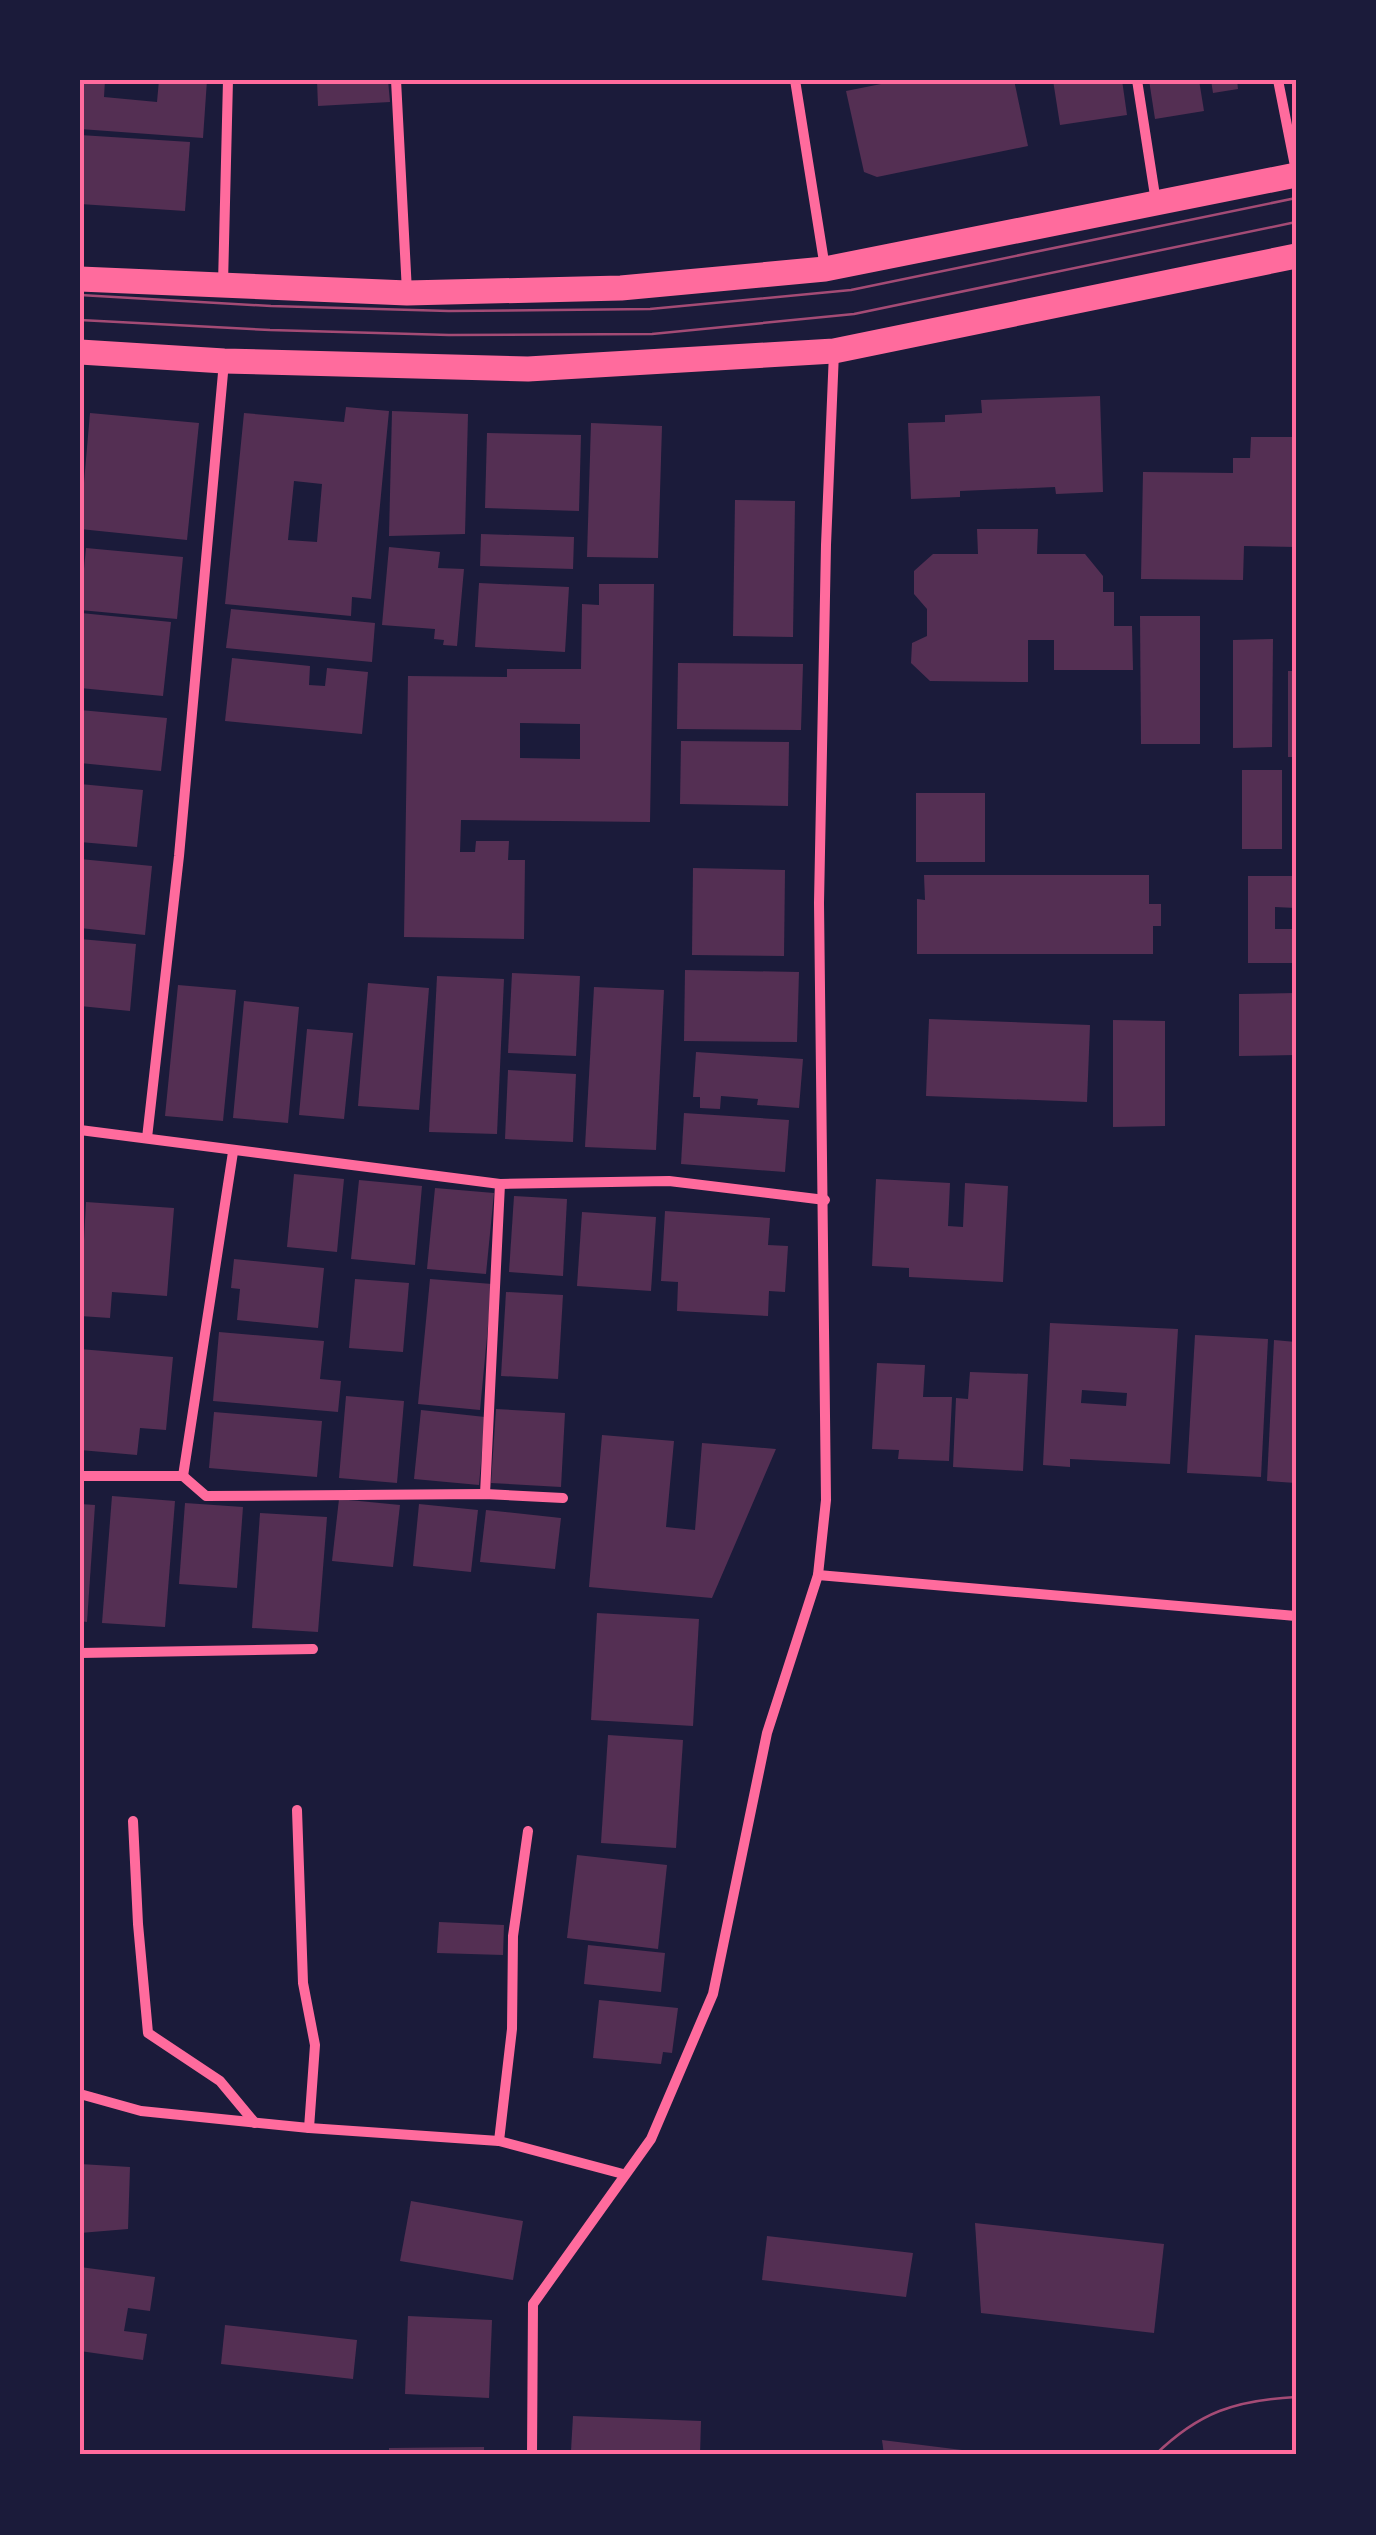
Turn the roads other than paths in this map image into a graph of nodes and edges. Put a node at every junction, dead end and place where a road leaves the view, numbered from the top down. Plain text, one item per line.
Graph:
1 (228, 80) edge
2 (396, 80) edge
3 (795, 80) edge
4 (1137, 80) edge
5 (1278, 80) edge
6 (1296, 173) edge
7 (1156, 203) junction
8 (1296, 256) edge
9 (825, 270) junction
10 (80, 279) edge
11 (223, 287) junction
12 (407, 293) junction
13 (834, 351) junction
14 (80, 352) edge
15 (224, 360) junction
16 (80, 1130) edge
17 (147, 1138) junction
18 (233, 1152) junction
19 (500, 1184) junction
20 (825, 1200) junction
21 (80, 1476) edge
22 (183, 1476) junction
23 (484, 1494) junction
24 (563, 1498) dead end
25 (818, 1575) junction
26 (1296, 1616) edge
27 (313, 1649) dead end
28 (80, 1653) edge
29 (297, 1810) dead end
30 (133, 1820) dead end
31 (528, 1831) dead end
32 (80, 2094) edge
33 (256, 2123) junction
34 (310, 2128) junction
35 (499, 2141) junction
36 (623, 2174) junction
37 (532, 2455) edge

1 - 11 street
2 - 12 street
3 - 9 street
4 - 7 street
5 - 6 street
6 - 7 main road
7 - 9 main road
8 - 13 main road
9 - 12 main road
10 - 11 main road
11 - 12 main road
13 - 15 main road
13 - 20 street
14 - 15 main road
15 - 17 street
16 - 17 street
17 - 18 street
18 - 19 street
18 - 22 street
19 - 20 street
19 - 23 street
20 - 25 street
21 - 22 street
22 - 23 street
23 - 24 street
25 - 26 street
25 - 36 street
27 - 28 street
29 - 34 street
30 - 33 street
31 - 35 street
32 - 33 street
33 - 34 street
34 - 35 street
35 - 36 street
36 - 37 street

